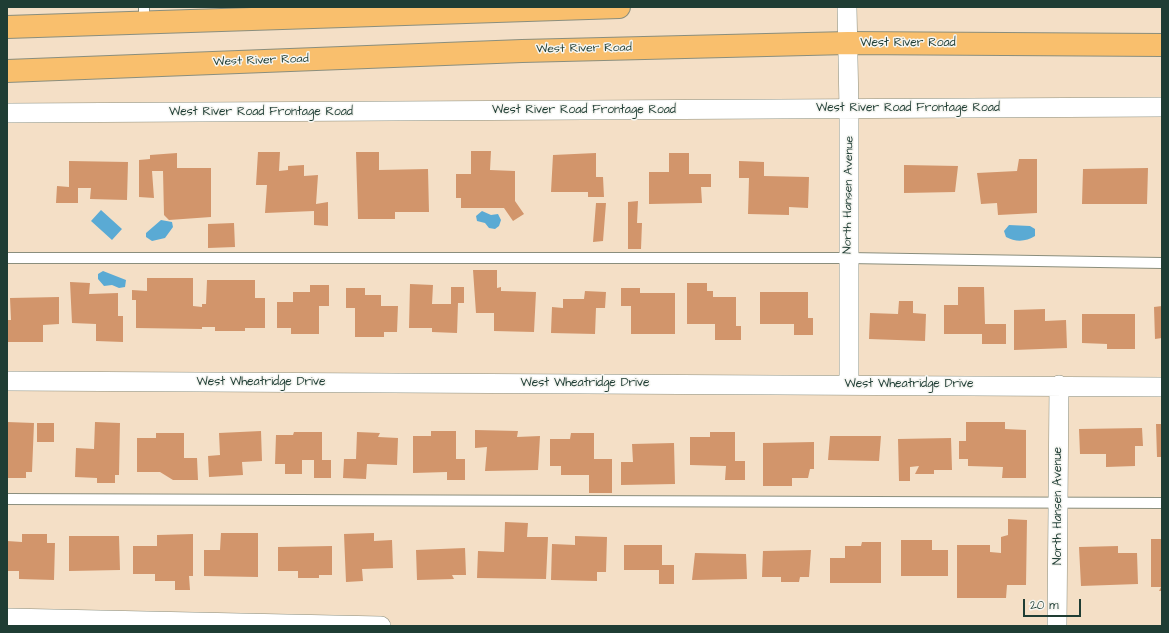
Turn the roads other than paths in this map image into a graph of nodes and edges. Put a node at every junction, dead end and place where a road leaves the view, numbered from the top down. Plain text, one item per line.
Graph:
1 (619, 7) edge
2 (847, 7) edge
3 (514, 8) edge
4 (144, 14) edge
5 (7, 27) edge
6 (848, 43) junction
7 (1162, 45) edge
8 (7, 71) edge
9 (1162, 107) edge
10 (849, 109) junction
11 (7, 113) edge
12 (7, 258) edge
13 (848, 258) junction
14 (1162, 263) edge
15 (7, 382) edge
16 (849, 384) junction
17 (1059, 385) junction
18 (1162, 387) edge
19 (7, 499) edge
20 (1058, 502) junction
21 (1162, 503) edge
22 (7, 618) edge
23 (381, 626) edge
24 (1057, 626) edge

1 - 3 main road
2 - 6 street, North Hansen Avenue
3 - 4 main road
4 - 5 main road
6 - 7 main road, West River Road
6 - 8 main road, West River Road
6 - 10 street, North Hansen Avenue
9 - 10 street, West River Road Frontage Road
10 - 11 street, West River Road Frontage Road
10 - 13 street, North Hansen Avenue
12 - 13 lane
13 - 14 lane
13 - 16 street, North Hansen Avenue
15 - 16 street, West Wheatridge Drive
16 - 17 street, West Wheatridge Drive
17 - 18 street, West Wheatridge Drive
17 - 20 street, North Hansen Avenue
19 - 20 lane
20 - 21 lane
20 - 24 street, North Hansen Avenue
22 - 23 street

